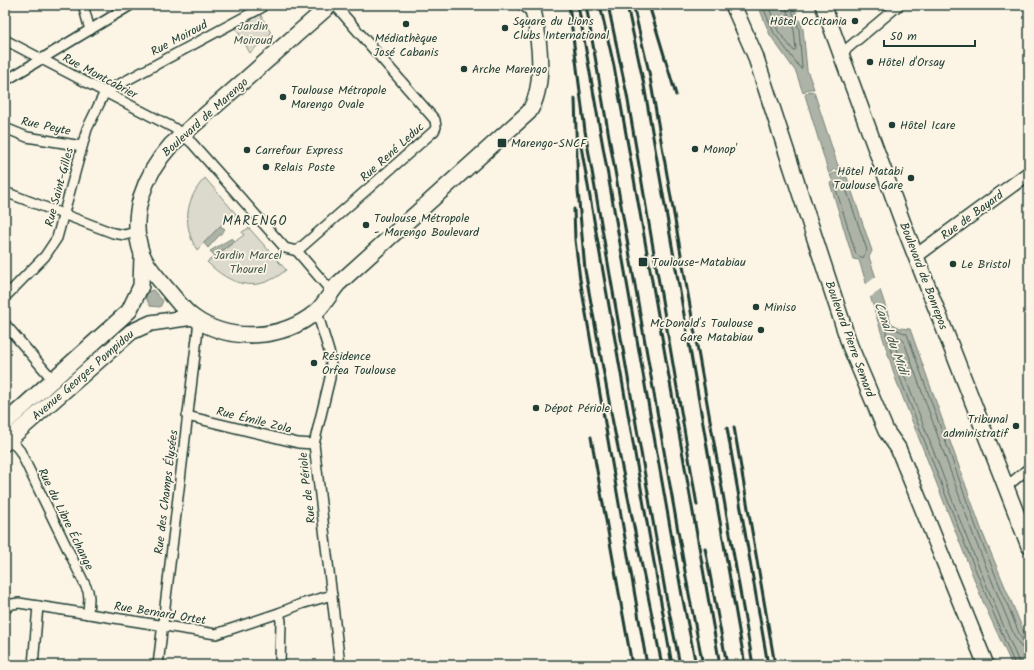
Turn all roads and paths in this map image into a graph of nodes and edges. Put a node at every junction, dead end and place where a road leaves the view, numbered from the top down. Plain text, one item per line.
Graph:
1 (83, 5) edge
2 (131, 5) edge
3 (259, 5) edge
4 (330, 5) edge
5 (335, 5) edge
6 (734, 5) edge
7 (823, 5) edge
8 (899, 5) edge
9 (529, 8) edge
10 (90, 30) junction
11 (5, 40) edge
12 (842, 53) junction
13 (42, 59) junction
14 (5, 81) edge
15 (105, 92) junction
16 (5, 128) edge
17 (182, 135) junction
18 (82, 146) junction
19 (1029, 173) edge
20 (5, 192) edge
21 (65, 214) junction
22 (138, 231) junction
23 (297, 251) junction
24 (142, 254) junction
25 (916, 256) junction
26 (332, 292) junction
27 (5, 297) edge
28 (316, 312) junction
29 (196, 319) junction
30 (5, 324) edge
31 (53, 380) junction
32 (187, 416) junction
33 (6, 421) edge
34 (8, 441) edge
35 (314, 444) junction
36 (1029, 468) edge
37 (1006, 487) junction
38 (1029, 546) edge
39 (332, 595) junction
40 (38, 606) junction
41 (5, 609) edge
42 (279, 613) junction
43 (88, 614) junction
44 (163, 626) junction
45 (33, 665) edge
46 (158, 665) edge
47 (280, 665) edge
48 (340, 665) edge
49 (986, 665) edge

1 - 10 street
2 - 10 street
3 - 15 street, Rue Moiroud
4 - 17 main road, Boulevard de Marengo
5 - 23 street, Rue René Leduc
6 - 49 main road, Boulevard Pierre Semard
7 - 12 main road, Boulevard de Bonrepos
8 - 12 street
9 - 26 main road, Boulevard de Marengo
10 - 13 street
11 - 13 street, Rue Montcabrier
12 - 25 main road, Boulevard de Bonrepos
13 - 14 street
13 - 15 street, Rue Montcabrier
15 - 17 street, Rue Montcabrier
15 - 18 street, Rue Saint-Gilles
16 - 18 street, Rue Peyte
17 - 22 main road, Boulevard de Marengo
17 - 23 street
18 - 21 street, Rue Saint-Gilles
19 - 25 street, Rue de Bayard
20 - 21 street
21 - 22 street
21 - 27 street, Rue Saint-Gilles
22 - 24 main road, Boulevard de Marengo
23 - 26 street
24 - 29 main road, Boulevard de Marengo
24 - 31 main road, Avenue Georges Pompidou
25 - 37 main road, Boulevard de Bonrepos
26 - 28 main road, Boulevard de Marengo
28 - 29 main road, Boulevard de Marengo
28 - 35 street, Rue de Périole
29 - 32 street, Rue des Champs Élysées
29 - 34 main road, Avenue Georges Pompidou
30 - 31 street
31 - 33 main road, Avenue Georges Pompidou
32 - 35 street, Rue Émile Zola
32 - 44 street, Rue des Champs Élysées
34 - 43 street, Rue du Libre Échange
35 - 39 street, Rue de Périole
36 - 37 street
37 - 38 main road, Boulevard de Bonrepos
39 - 42 street, Rue Bernard Ortet
39 - 48 street, Rue de Périole
40 - 41 street, Rue Bernard Ortet
40 - 43 street, Rue Bernard Ortet
40 - 45 street
42 - 44 street, Rue Bernard Ortet
42 - 47 street
43 - 44 street, Rue Bernard Ortet
44 - 46 street, Rue des Champs Élysées

